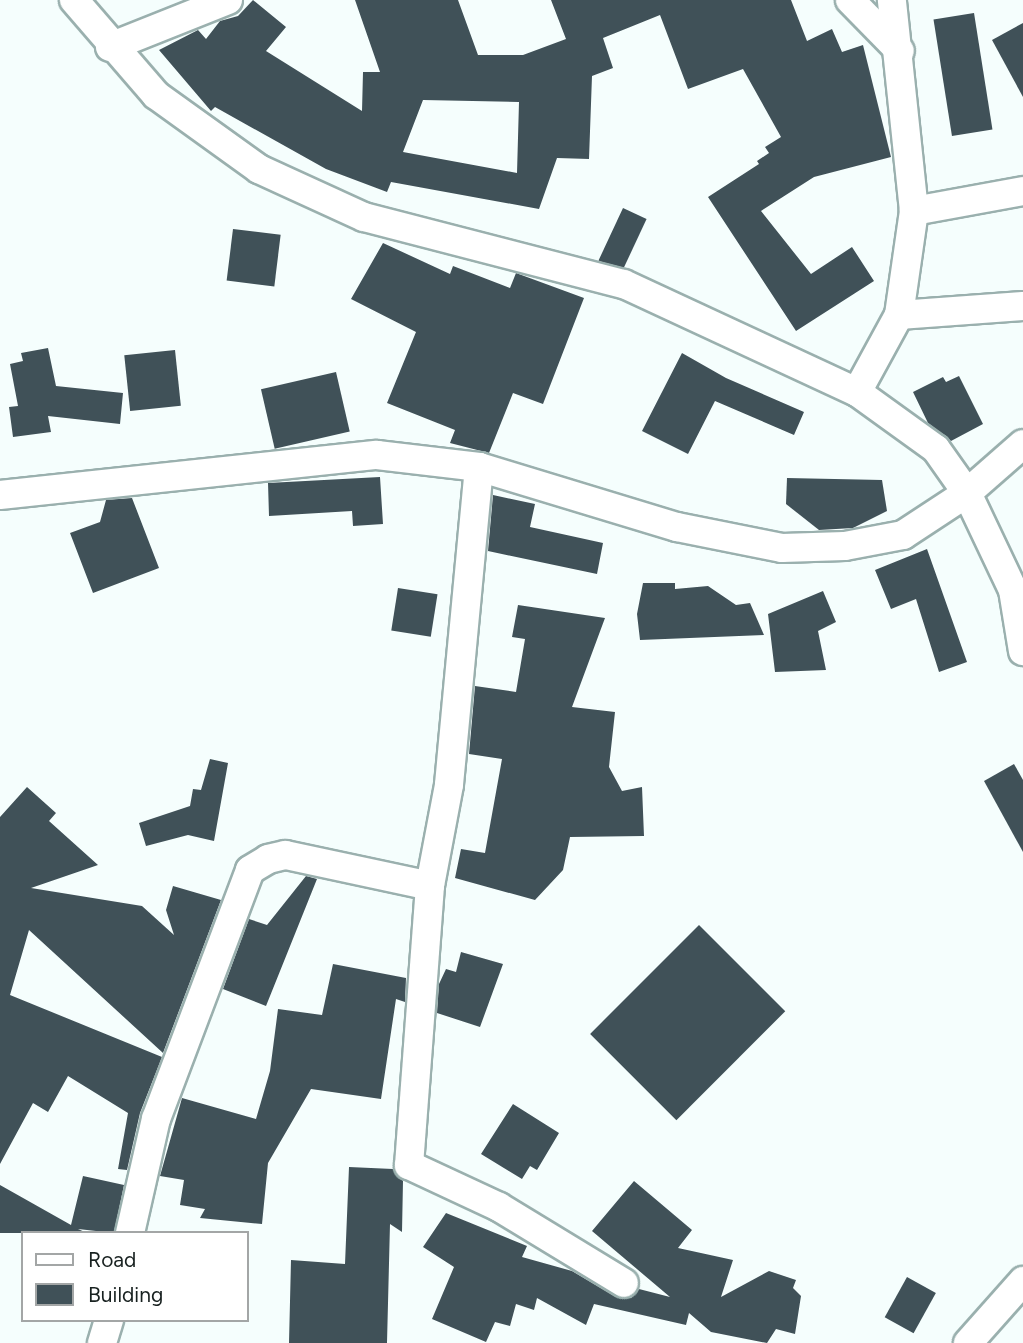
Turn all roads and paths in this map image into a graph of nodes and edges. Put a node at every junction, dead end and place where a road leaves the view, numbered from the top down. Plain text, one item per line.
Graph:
1 (74, 0) edge
2 (228, 0) edge
3 (850, 0) edge
4 (892, 0) edge
5 (110, 47) junction
6 (901, 51) junction
7 (1023, 191) edge
8 (914, 211) junction
9 (1023, 306) edge
10 (899, 315) junction
11 (857, 392) junction
12 (1023, 444) edge
13 (478, 467) junction
14 (967, 493) junction
15 (0, 495) edge
16 (1023, 651) edge
17 (430, 886) junction
18 (130, 1231) edge
19 (1023, 1281) edge
20 (624, 1283) dead end
21 (107, 1322) edge
22 (102, 1343) edge
23 (968, 1343) edge

1 - 5 street
2 - 5 street
3 - 6 street
4 - 6 street
5 - 11 street
6 - 8 street
7 - 8 street
8 - 10 street
9 - 10 street
10 - 11 street
11 - 14 street
12 - 14 street
13 - 14 street
13 - 15 street
13 - 17 street
14 - 16 street
17 - 18 street
17 - 20 street
19 - 23 street
21 - 22 street

